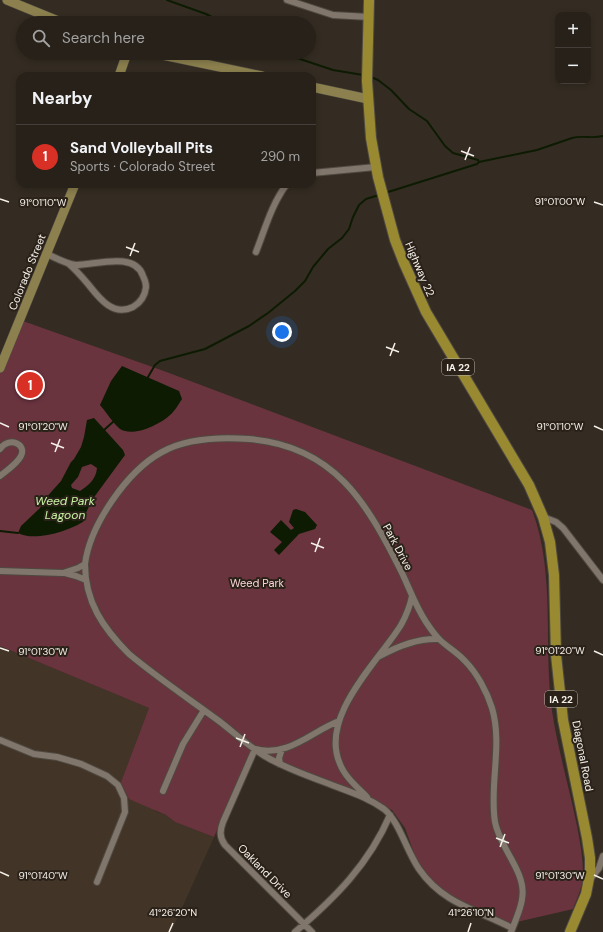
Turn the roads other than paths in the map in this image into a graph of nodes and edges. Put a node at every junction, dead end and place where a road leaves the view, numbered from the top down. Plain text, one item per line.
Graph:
1 (7, 0) edge
2 (287, 0) edge
3 (369, 0) edge
4 (46, 16) edge
5 (369, 17) junction
6 (125, 60) edge
7 (186, 60) edge
8 (120, 72) edge
9 (243, 72) edge
10 (316, 88) edge
11 (368, 99) junction
12 (376, 167) junction
13 (316, 173) edge
14 (74, 188) edge
15 (284, 188) edge
16 (256, 252) dead end
17 (47, 254) junction
18 (69, 264) junction
19 (0, 368) edge
20 (0, 449) edge
21 (0, 476) edge
22 (544, 517) junction
23 (85, 564) junction
24 (0, 571) edge
25 (63, 573) junction
26 (86, 580) junction
27 (603, 580) edge
28 (412, 596) junction
29 (439, 640) junction
30 (377, 657) junction
31 (204, 710) junction
32 (339, 721) junction
33 (0, 740) edge
34 (255, 749) junction
35 (282, 749) junction
36 (280, 764) junction
37 (163, 791) dead end
38 (371, 801) junction
39 (390, 815) junction
40 (603, 856) edge
41 (589, 880) junction
42 (97, 882) dead end
43 (305, 924) junction
44 (512, 930) edge
45 (295, 932) edge
46 (312, 932) edge
47 (570, 932) edge

1 - 4 street
2 - 5 street
3 - 5 main road, Highway 22 / IA 22
5 - 11 main road, Highway 22 / IA 22
6 - 8 street
7 - 9 street
10 - 11 street
11 - 12 main road, Highway 22 / IA 22
12 - 13 street
12 - 22 main road, Highway 22 / IA 22
14 - 17 street, Colorado Street
15 - 16 street
17 - 18 street
17 - 19 street, Colorado Street
18 - 18 street
20 - 21 street
22 - 27 street
22 - 41 main road, Diagonal Road / IA 22
23 - 25 street
23 - 26 street, Park Drive
23 - 28 street, Park Drive
24 - 25 street
25 - 26 street
26 - 31 street, Park Drive
28 - 29 street, Park Drive
28 - 30 street
29 - 30 street
29 - 44 street, Park Drive
30 - 32 street
31 - 34 street, Park Drive
31 - 37 street
32 - 35 street
32 - 38 street
33 - 42 street
34 - 35 street
34 - 36 street, Park Drive
34 - 43 street, Oakland Drive
35 - 36 street
36 - 38 street, Park Drive
38 - 39 street, Park Drive
39 - 43 street
39 - 44 street, Park Drive
40 - 41 street
41 - 47 main road, IA 22
43 - 45 street
43 - 46 street, Oakland Drive

